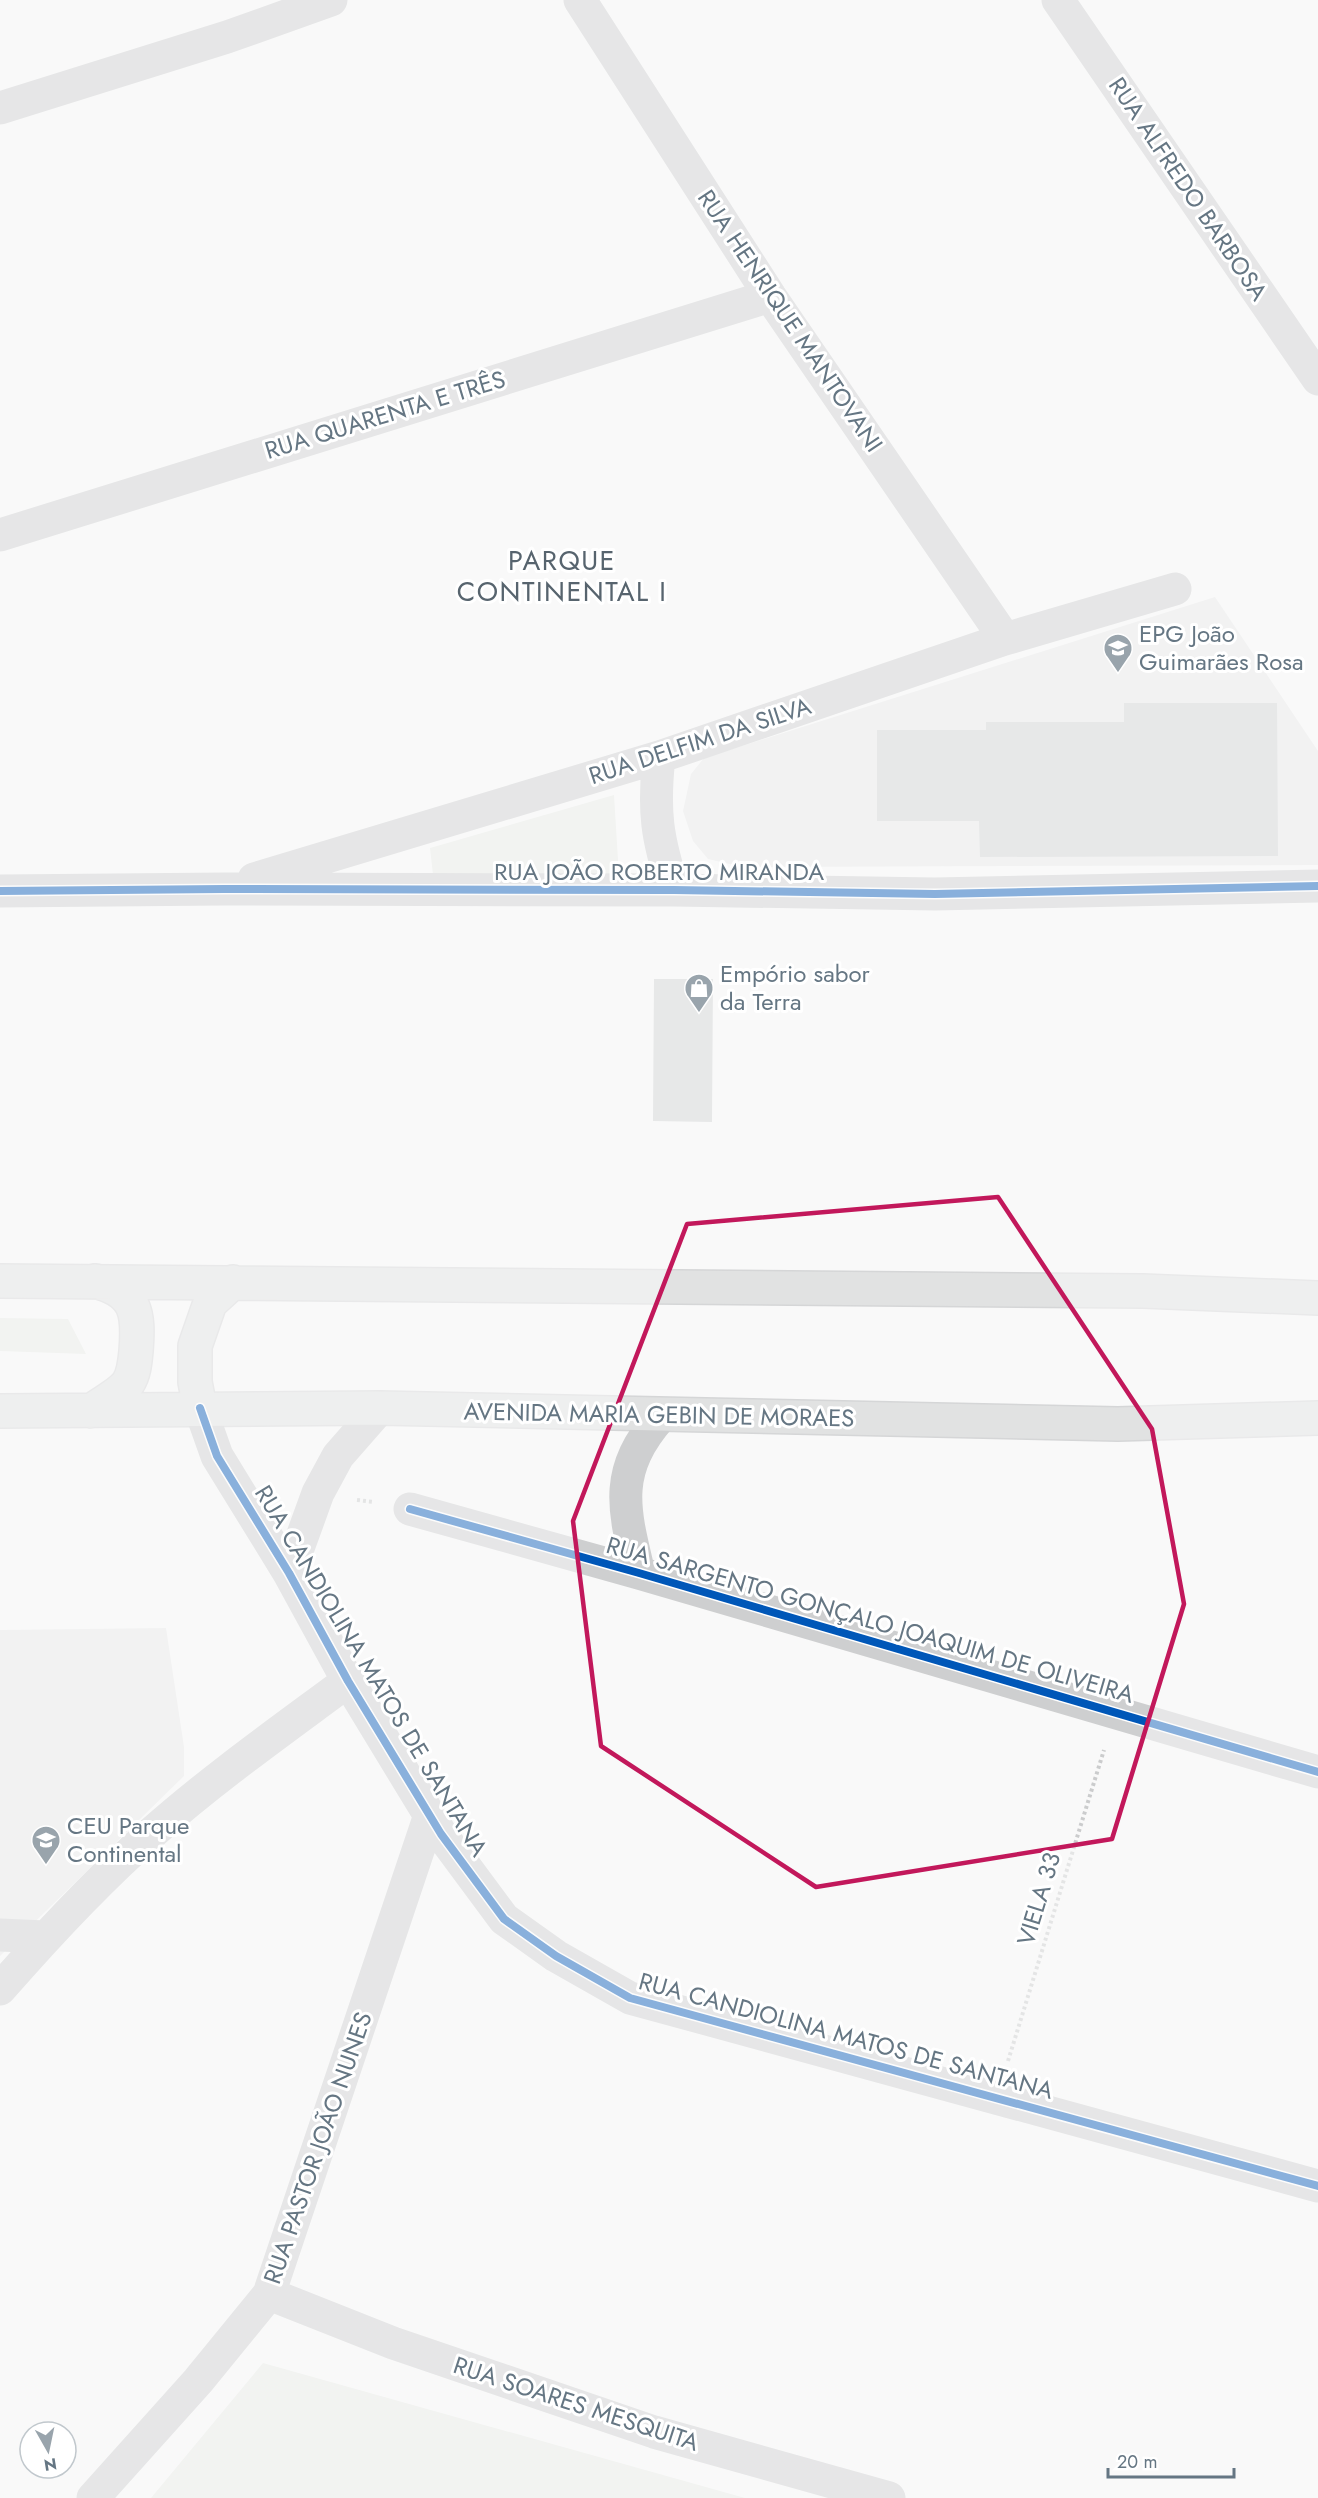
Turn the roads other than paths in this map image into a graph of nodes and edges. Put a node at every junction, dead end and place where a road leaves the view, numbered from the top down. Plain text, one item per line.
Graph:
1 (332, 0) edge
2 (580, 0) edge
3 (1058, 0) edge
4 (0, 108) edge
5 (770, 296) junction
6 (1318, 379) edge
7 (0, 535) edge
8 (1175, 589) dead end
9 (1005, 639) junction
10 (659, 757) junction
11 (1318, 886) edge
12 (224, 889) junction
13 (674, 890) junction
14 (0, 891) edge
15 (92, 1280) junction
16 (0, 1281) edge
17 (233, 1282) junction
18 (1318, 1298) edge
19 (200, 1408) junction
20 (380, 1408) junction
21 (0, 1411) edge
22 (91, 1411) junction
23 (662, 1416) junction
24 (1318, 1418) edge
25 (410, 1509) road end
26 (289, 1573) junction
27 (639, 1573) junction
28 (348, 1681) junction
29 (1318, 1772) edge
30 (430, 1815) junction
31 (0, 1935) edge
32 (45, 1937) junction
33 (0, 1989) edge
34 (1318, 2186) edge
35 (268, 2294) junction
36 (93, 2498) edge
37 (889, 2498) edge

1 - 4 street
2 - 5 street, RUA HENRIQUE MANTOVANI
3 - 6 street, RUA ALFREDO BARBOSA
5 - 7 street, RUA QUARENTA E TRÊS
5 - 9 street, RUA HENRIQUE MANTOVANI
8 - 9 street, RUA DELFIM DA SILVA
9 - 10 street, RUA DELFIM DA SILVA
10 - 12 street, RUA DELFIM DA SILVA
10 - 13 street
11 - 13 street, RUA JOÃO ROBERTO MIRANDA
12 - 13 street, RUA JOÃO ROBERTO MIRANDA
12 - 14 street, RUA JOÃO ROBERTO MIRANDA
15 - 16 main road
15 - 17 main road
15 - 22 main road
17 - 18 main road
17 - 19 main road
19 - 20 main road, AVENIDA MARIA GEBIN DE MORAES
19 - 22 main road, AVENIDA MARIA GEBIN DE MORAES
19 - 26 street, RUA CANDIOLINA MATOS DE SANTANA
20 - 23 main road, AVENIDA MARIA GEBIN DE MORAES
20 - 26 street, RUA CANDIOLINA MATOS DE SANTANA
21 - 22 main road, AVENIDA MARIA GEBIN DE MORAES
23 - 24 main road, AVENIDA MARIA GEBIN DE MORAES
23 - 27 street
25 - 27 street, RUA SARGENTO GONÇALO JOAQUIM DE OLIVEIRA
26 - 28 street, RUA CANDIOLINA MATOS DE SANTANA
27 - 29 street, RUA SARGENTO GONÇALO JOAQUIM DE OLIVEIRA
28 - 30 street, RUA CANDIOLINA MATOS DE SANTANA
28 - 32 street
30 - 34 street, RUA CANDIOLINA MATOS DE SANTANA
30 - 35 street, RUA PASTOR JOÃO NUNES
31 - 32 street
32 - 33 street
35 - 36 street, RUA PASTOR JOÃO NUNES
35 - 37 street, RUA SOARES MESQUITA

